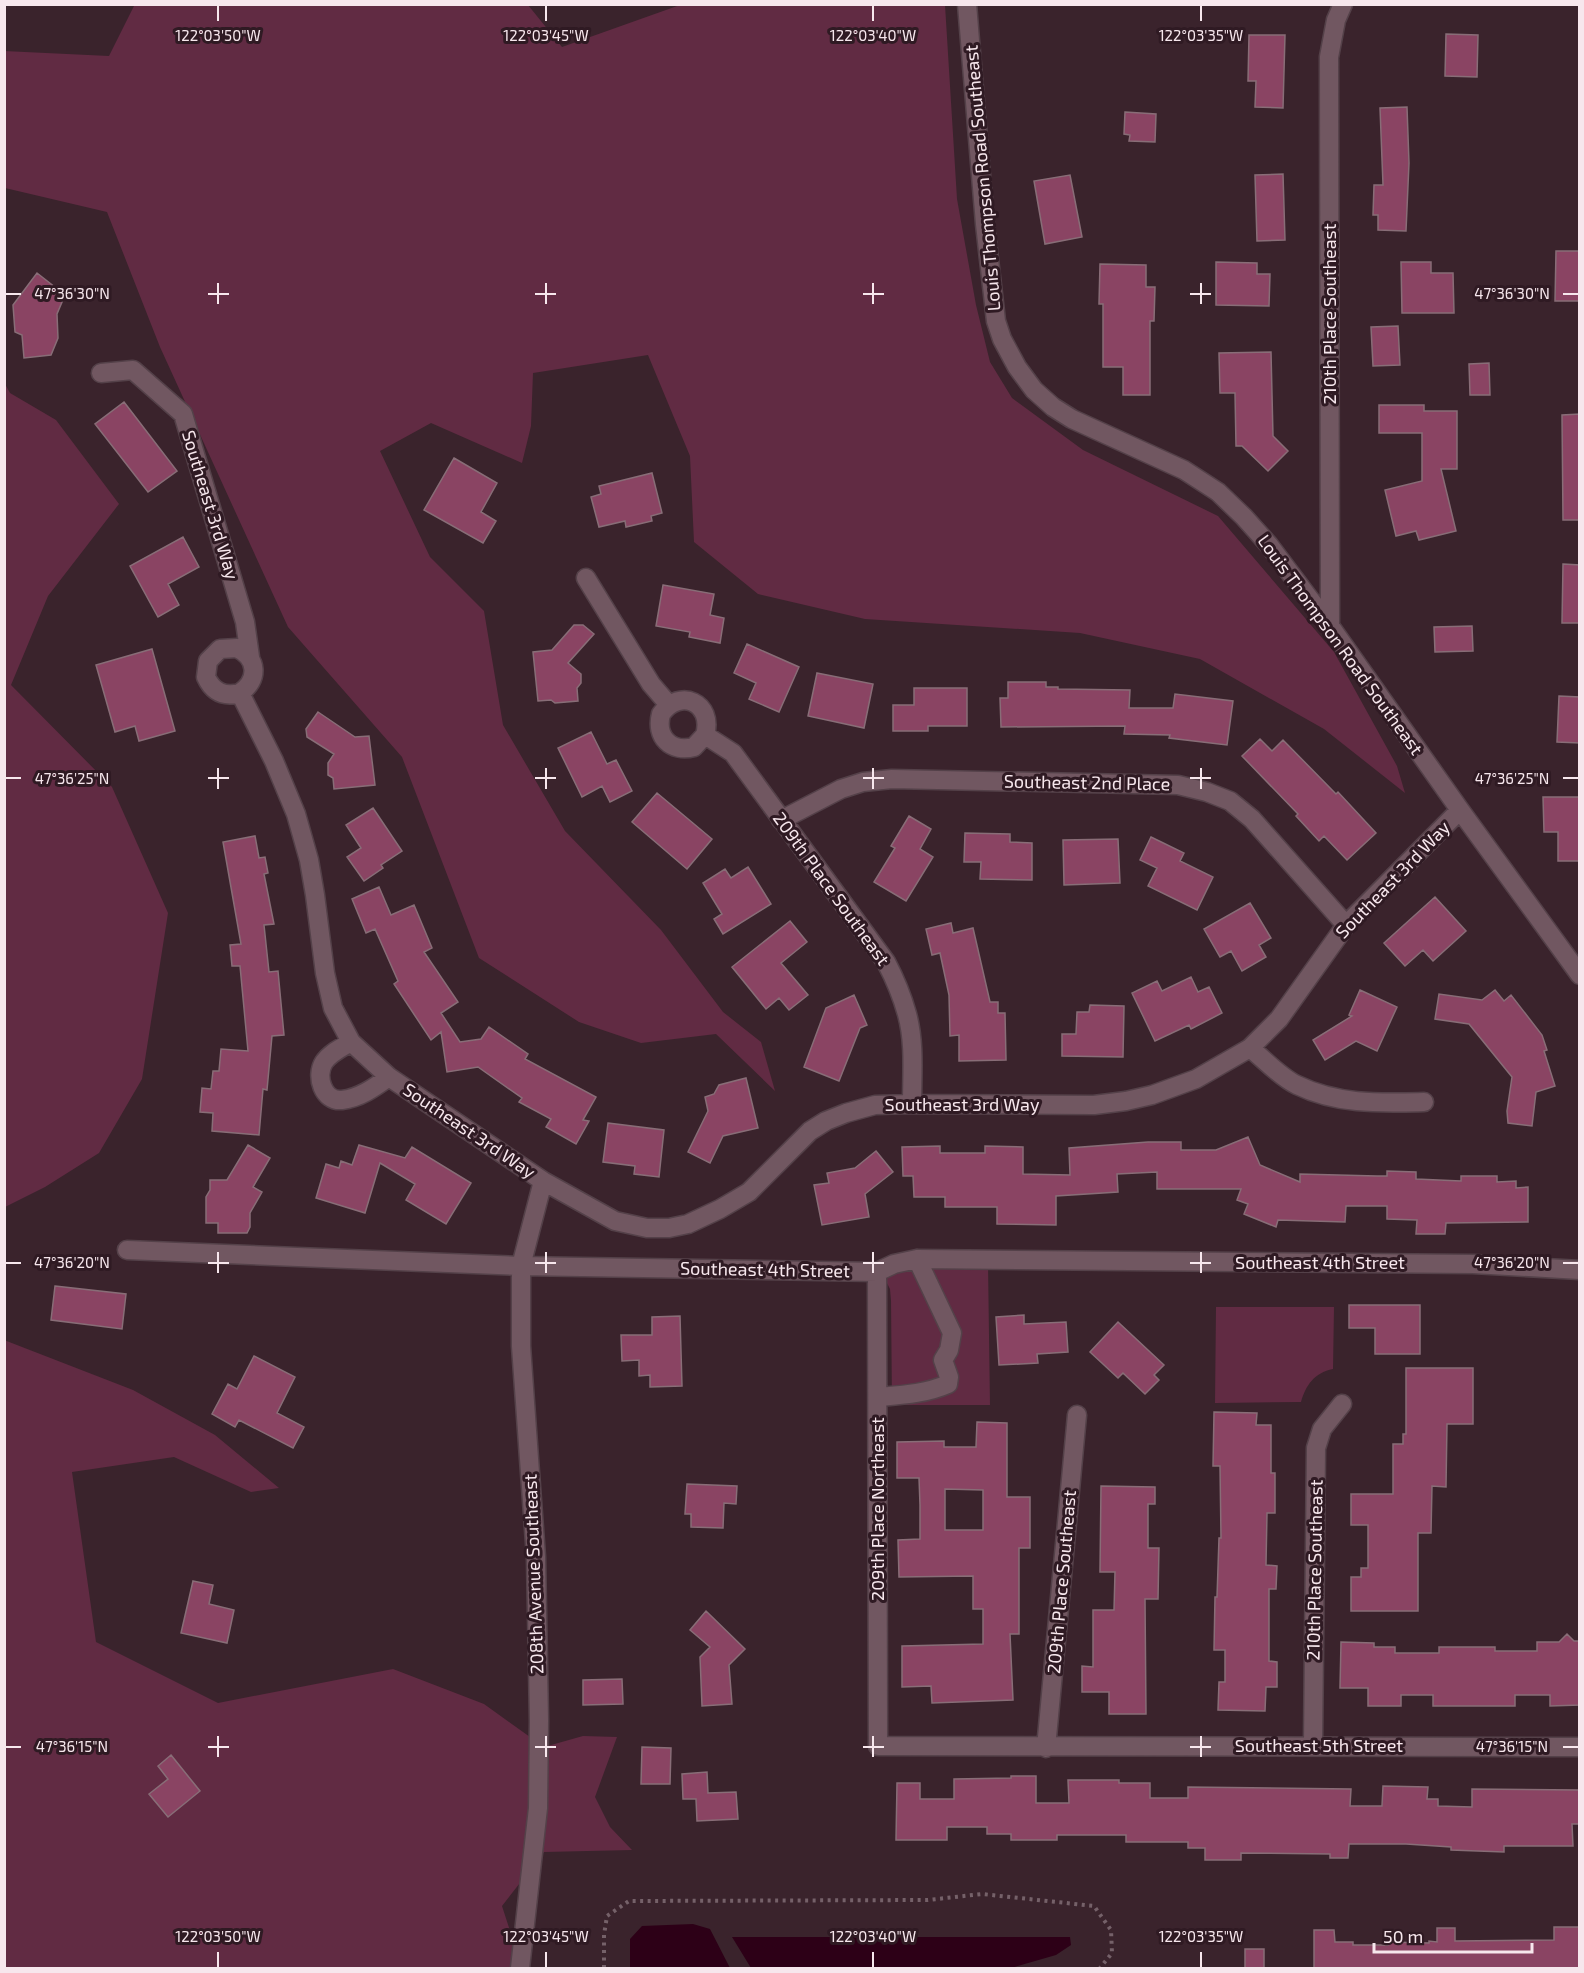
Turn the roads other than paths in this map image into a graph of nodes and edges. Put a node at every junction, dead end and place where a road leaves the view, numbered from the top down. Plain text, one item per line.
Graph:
1 (967, 4) edge
2 (1343, 4) edge
3 (101, 373) dead end
4 (586, 578) dead end
5 (1330, 626) junction
6 (250, 657) junction
7 (240, 693) junction
8 (669, 705) junction
9 (705, 735) junction
10 (1460, 810) junction
11 (781, 820) junction
12 (1346, 925) junction
13 (1580, 975) edge
14 (351, 1042) junction
15 (1250, 1048) junction
16 (389, 1077) junction
17 (1424, 1102) dead end
18 (912, 1104) junction
19 (543, 1182) junction
20 (128, 1250) dead end
21 (917, 1259) junction
22 (521, 1266) junction
23 (1580, 1270) edge
24 (877, 1272) junction
25 (878, 1397) junction
26 (1342, 1404) dead end
27 (1077, 1415) dead end
28 (1313, 1745) junction
29 (878, 1746) joint
30 (1580, 1747) edge
31 (1046, 1748) junction
32 (520, 1968) edge

1 - 5 street, Louis Thompson Road Southeast
2 - 5 street, 210th Place Southeast
3 - 6 street, Southeast 3rd Way
4 - 8 street
5 - 10 street, Louis Thompson Road Southeast
6 - 7 street, Southeast 3rd Way
6 - 7 street
7 - 14 street, Southeast 3rd Way
8 - 9 street
8 - 9 street
9 - 11 street, 209th Place Southeast
10 - 12 street, Southeast 3rd Way
10 - 13 street, Louis Thompson Road Southeast
11 - 12 street, Southeast 2nd Place
11 - 18 street, 209th Place Southeast
12 - 15 street, Southeast 3rd Way
14 - 16 street, Southeast 3rd Way
14 - 16 street, Southeast 3rd Way
15 - 17 street
15 - 18 street, Southeast 3rd Way
16 - 19 street, Southeast 3rd Way
18 - 19 street, Southeast 3rd Way
19 - 22 street, 208th Avenue Southeast
20 - 22 street, Southeast 4th Street
21 - 23 street, Southeast 4th Street
21 - 24 street, Southeast 4th Street
21 - 25 street
22 - 24 street, Southeast 4th Street
22 - 32 street, 208th Avenue Southeast
24 - 25 street, 209th Place Northeast
25 - 29 street, 209th Place Northeast
26 - 28 street, 210th Place Southeast
27 - 31 street, 209th Place Southeast
28 - 30 street, Southeast 5th Street
28 - 31 street, Southeast 5th Street
29 - 31 street, Southeast 5th Street

